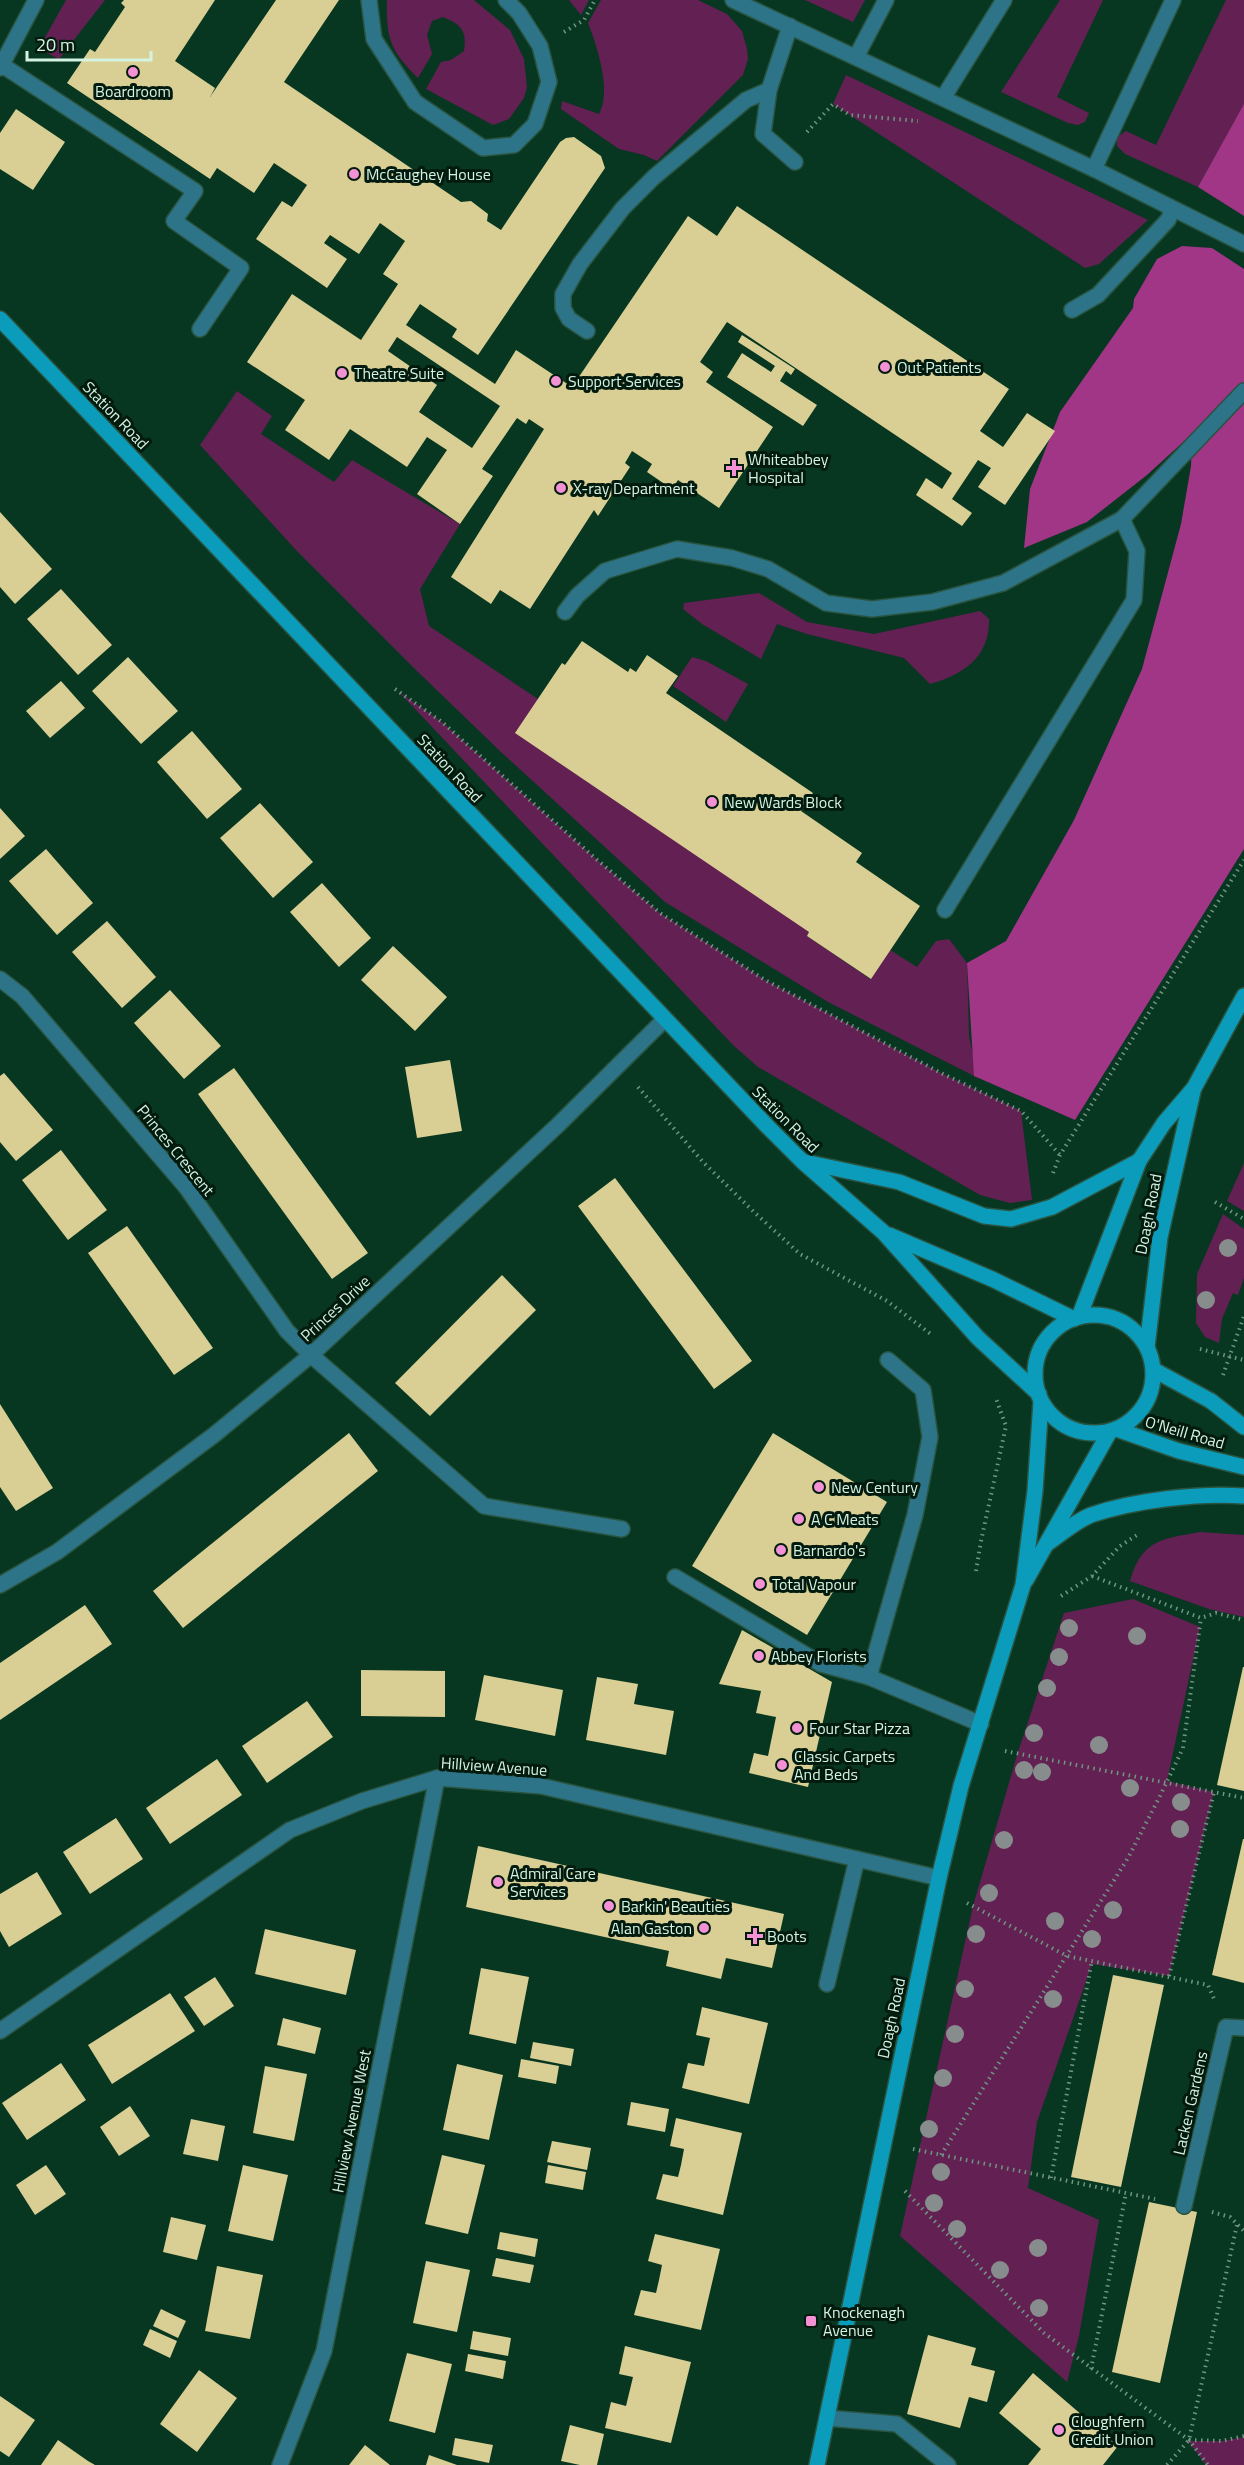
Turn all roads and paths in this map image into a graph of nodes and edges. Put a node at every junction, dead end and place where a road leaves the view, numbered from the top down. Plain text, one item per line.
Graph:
1 (36, 0) edge
2 (369, 0) edge
3 (506, 0) edge
4 (595, 0) edge
5 (733, 0) edge
6 (886, 0) edge
7 (1004, 0) edge
8 (1173, 0) edge
9 (790, 26) junction
10 (540, 46) junction
11 (856, 57) junction
12 (1, 67) edge
13 (769, 90) junction
14 (943, 98) junction
15 (791, 159) joint
16 (1094, 169) junction
17 (1173, 209) junction
18 (1244, 244) edge
19 (1072, 310) dead end
20 (0, 319) edge
21 (200, 328) dead end
22 (587, 331) dead end
23 (1244, 391) edge
24 (1122, 519) junction
25 (565, 612) dead end
26 (389, 685) dead end
27 (1244, 860) edge
28 (945, 910) dead end
29 (0, 980) edge
30 (1244, 996) edge
31 (664, 1020) junction
32 (620, 1065) junction
33 (1194, 1088) junction
34 (1060, 1155) junction
35 (802, 1161) junction
36 (1139, 1161) junction
37 (1215, 1202) dead end
38 (1052, 1207) junction
39 (1244, 1219) edge
40 (883, 1232) junction
41 (1244, 1316) edge
42 (1076, 1318) junction
43 (940, 1341) dead end
44 (1147, 1347) junction
45 (1200, 1349) dead end
46 (311, 1355) junction
47 (1230, 1356) junction
48 (888, 1360) dead end
49 (1244, 1360) edge
50 (1154, 1370) junction
51 (1220, 1380) dead end
52 (990, 1389) dead end
53 (1040, 1397) junction
54 (1244, 1427) edge
55 (1113, 1430) junction
56 (1244, 1467) edge
57 (1244, 1496) edge
58 (622, 1529) dead end
59 (1138, 1534) dead end
60 (1048, 1543) junction
61 (976, 1571) dead end
62 (1092, 1576) junction
63 (675, 1577) dead end
64 (0, 1585) edge
65 (1023, 1585) junction
66 (1061, 1596) dead end
67 (1201, 1618) junction
68 (1244, 1620) edge
69 (869, 1677) junction
70 (981, 1724) junction
71 (1005, 1751) dead end
72 (437, 1778) junction
73 (1167, 1782) junction
74 (1214, 1792) junction
75 (1244, 1798) edge
76 (857, 1859) junction
77 (939, 1878) junction
78 (967, 1902) dead end
79 (1066, 1956) junction
80 (1092, 1960) junction
81 (1169, 1976) junction
82 (827, 1984) dead end
83 (1226, 2027) junction
84 (1244, 2028) edge
85 (0, 2031) edge
86 (911, 2149) dead end
87 (941, 2155) junction
88 (1051, 2178) junction
89 (902, 2188) dead end
90 (1126, 2193) junction
91 (1146, 2198) dead end
92 (1184, 2206) dead end
93 (1237, 2225) dead end
94 (1091, 2369) junction
95 (827, 2418) junction
96 (1244, 2436) edge
97 (1189, 2440) junction
98 (280, 2465) edge
99 (817, 2465) edge
100 (948, 2465) edge
101 (1167, 2465) edge
102 (1208, 2465) edge

1 - 12 street
2 - 10 street
3 - 10 street
4 - 10 path
5 - 9 street
6 - 11 street
7 - 14 street
8 - 16 street
9 - 11 street
9 - 13 street
11 - 14 street
12 - 21 street
13 - 15 street
13 - 22 street
14 - 15 path
14 - 16 street
16 - 17 street
17 - 18 street
17 - 19 street
20 - 31 main road, Station Road
23 - 24 street
24 - 25 street
24 - 28 street
26 - 34 path
27 - 34 path
29 - 46 street, Princes Crescent
30 - 33 main road, Doagh Road
31 - 32 street, Princes Drive
31 - 35 main road, Station Road
32 - 43 path
32 - 46 street, Princes Drive
33 - 36 main road, Doagh Road
33 - 44 main road, Doagh Road
34 - 38 path
35 - 38 main road
35 - 40 main road, Station Road
36 - 38 main road
36 - 42 main road, Doagh Road
37 - 39 path
40 - 42 main road, Station Road
40 - 53 main road, Station Road
41 - 47 path
42 - 44 main road
42 - 53 main road
44 - 50 main road
45 - 47 path
46 - 58 street, Princes Crescent
46 - 64 street, Princes Drive
47 - 49 path
47 - 51 path
48 - 69 street
50 - 54 main road, O'Neill Road
50 - 55 main road
52 - 61 path
53 - 55 main road
53 - 65 main road, Doagh Road
55 - 56 main road, O'Neill Road
55 - 60 main road, Doagh Road
57 - 60 main road
59 - 62 path
60 - 65 main road, Doagh Road
62 - 66 path
62 - 67 path
63 - 69 street
65 - 70 main road, Doagh Road
67 - 68 path
67 - 73 path
69 - 70 street
70 - 77 main road, Doagh Road
71 - 73 path
72 - 76 street, Hillview Avenue
72 - 85 street, Hillview Avenue
72 - 98 street, Hillview Avenue West
73 - 74 path
73 - 79 path
74 - 75 path
74 - 81 path
76 - 77 street, Hillview Avenue
76 - 82 street
77 - 95 main road, Doagh Road
78 - 79 path
79 - 80 path
79 - 87 path
80 - 81 path
80 - 88 path
81 - 83 path
83 - 84 street
83 - 92 street, Lacken Gardens
86 - 87 path
87 - 88 path
88 - 90 path
89 - 94 path
90 - 91 path
90 - 94 path
93 - 97 path
94 - 97 path
95 - 99 main road, Doagh Road
95 - 100 street
96 - 97 path
97 - 101 path
97 - 102 path

